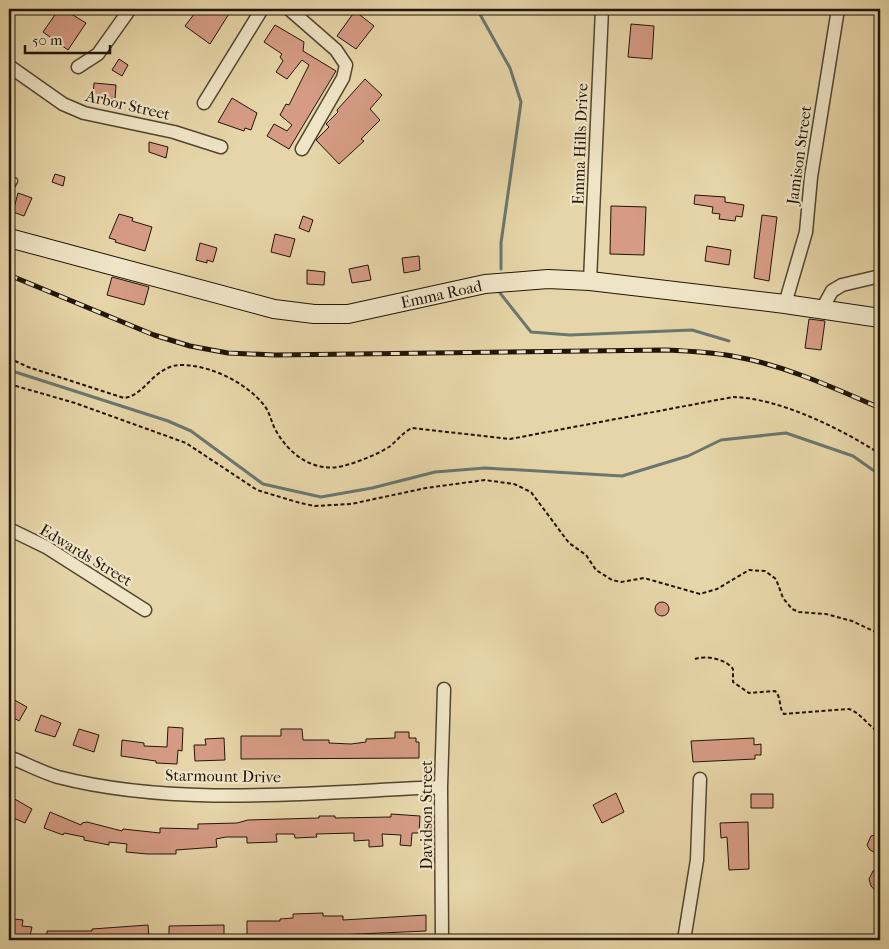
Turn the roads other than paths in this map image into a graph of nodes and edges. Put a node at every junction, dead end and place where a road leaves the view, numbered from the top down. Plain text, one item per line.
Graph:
1 (130, 9) edge
2 (262, 9) edge
3 (289, 9) edge
4 (602, 9) edge
5 (838, 9) edge
6 (9, 66) edge
7 (78, 66) dead end
8 (204, 103) dead end
9 (222, 148) dead end
10 (302, 148) dead end
11 (14, 181) dead end
12 (9, 189) edge
13 (9, 238) edge
14 (880, 276) edge
15 (590, 281) junction
16 (785, 304) junction
17 (822, 309) junction
18 (880, 318) edge
19 (9, 529) edge
20 (145, 610) dead end
21 (444, 689) dead end
22 (9, 757) edge
23 (700, 779) dead end
24 (441, 787) junction
25 (442, 940) edge
26 (684, 940) edge

1 - 7 street
2 - 8 street
3 - 10 street
4 - 15 street, Emma Hills Drive
5 - 16 street, Jamison Street
6 - 9 street, Arbor Street
11 - 12 lane
13 - 15 street, Emma Road
14 - 17 street
15 - 16 street, Emma Road
16 - 17 street, Emma Road
17 - 18 street, Emma Road
19 - 20 street, Edwards Street
21 - 24 street, Davidson Street
22 - 24 street, Starmount Drive
23 - 26 street
24 - 25 street, Davidson Street

